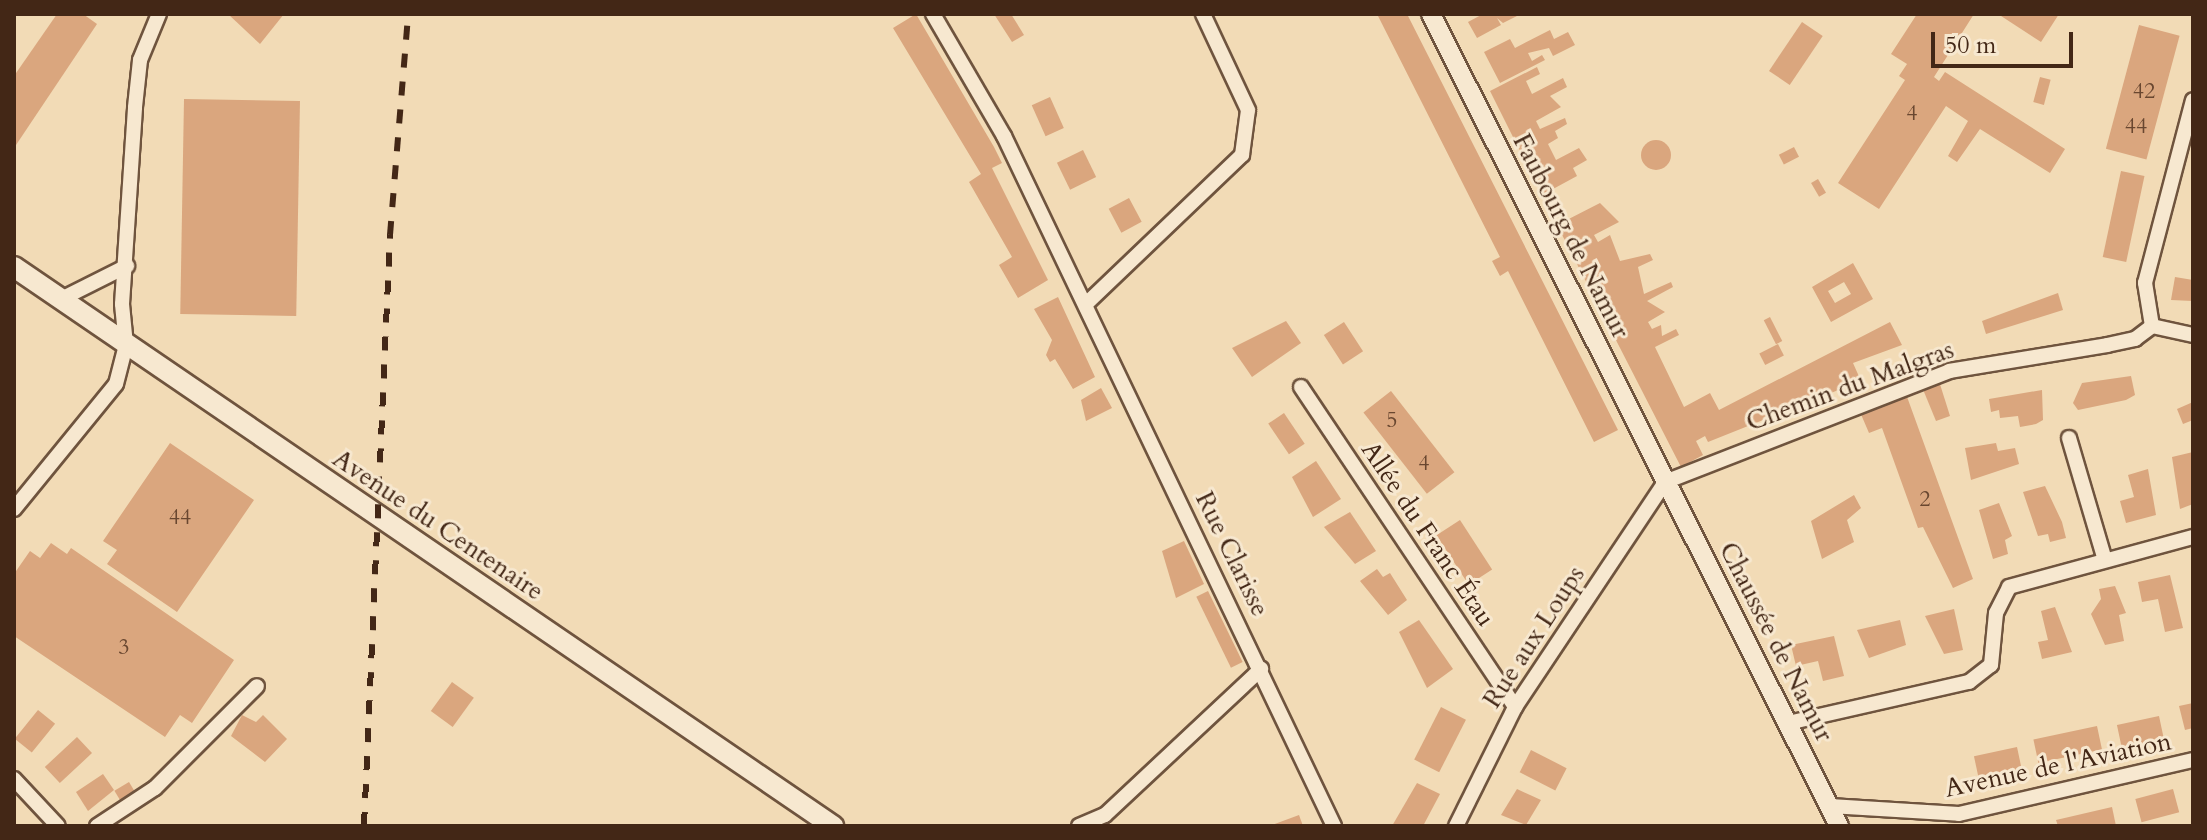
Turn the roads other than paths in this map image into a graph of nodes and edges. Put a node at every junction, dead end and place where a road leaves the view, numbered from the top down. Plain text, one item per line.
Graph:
1 (159, 14) edge
2 (933, 14) edge
3 (1203, 14) edge
4 (1431, 14) edge
5 (2193, 100) edge
6 (127, 266) junction
7 (14, 267) edge
8 (61, 299) junction
9 (1086, 304) junction
10 (2152, 326) junction
11 (2193, 335) edge
12 (126, 345) junction
13 (1301, 387) dead end
14 (2069, 438) dead end
15 (1665, 482) junction
16 (14, 509) edge
17 (2193, 537) edge
18 (2105, 560) junction
19 (1261, 669) junction
20 (257, 686) dead end
21 (1515, 707) junction
22 (1788, 723) junction
23 (2193, 760) edge
24 (14, 779) edge
25 (1830, 806) junction
26 (1926, 821) edge
27 (58, 826) edge
28 (97, 826) edge
29 (833, 826) edge
30 (1079, 826) edge
31 (1334, 826) edge
32 (1456, 826) edge
33 (1839, 826) edge

1 - 6 street
2 - 9 street, Rue Clarisse
3 - 9 street
4 - 15 street, Faubourg de Namur
5 - 10 street
6 - 8 street
6 - 12 street
7 - 8 main road, Avenue du Centenaire
8 - 12 main road, Avenue du Centenaire
9 - 19 street, Rue Clarisse
10 - 11 street
10 - 15 street, Chemin du Malgras
12 - 16 street
12 - 29 main road, Avenue du Centenaire
13 - 21 street, Allée du Franc Étau
14 - 18 street
15 - 21 street, Rue aux Loups
15 - 22 street, Chaussée de Namur
17 - 18 street
18 - 22 street
19 - 30 street
19 - 31 street, Rue Clarisse
20 - 28 street
21 - 32 street, Rue aux Loups
22 - 25 street, Chaussée de Namur
23 - 26 street, Avenue de l'Aviation
24 - 27 street
25 - 26 street, Avenue de l'Aviation
25 - 33 street, Chaussée de Namur

